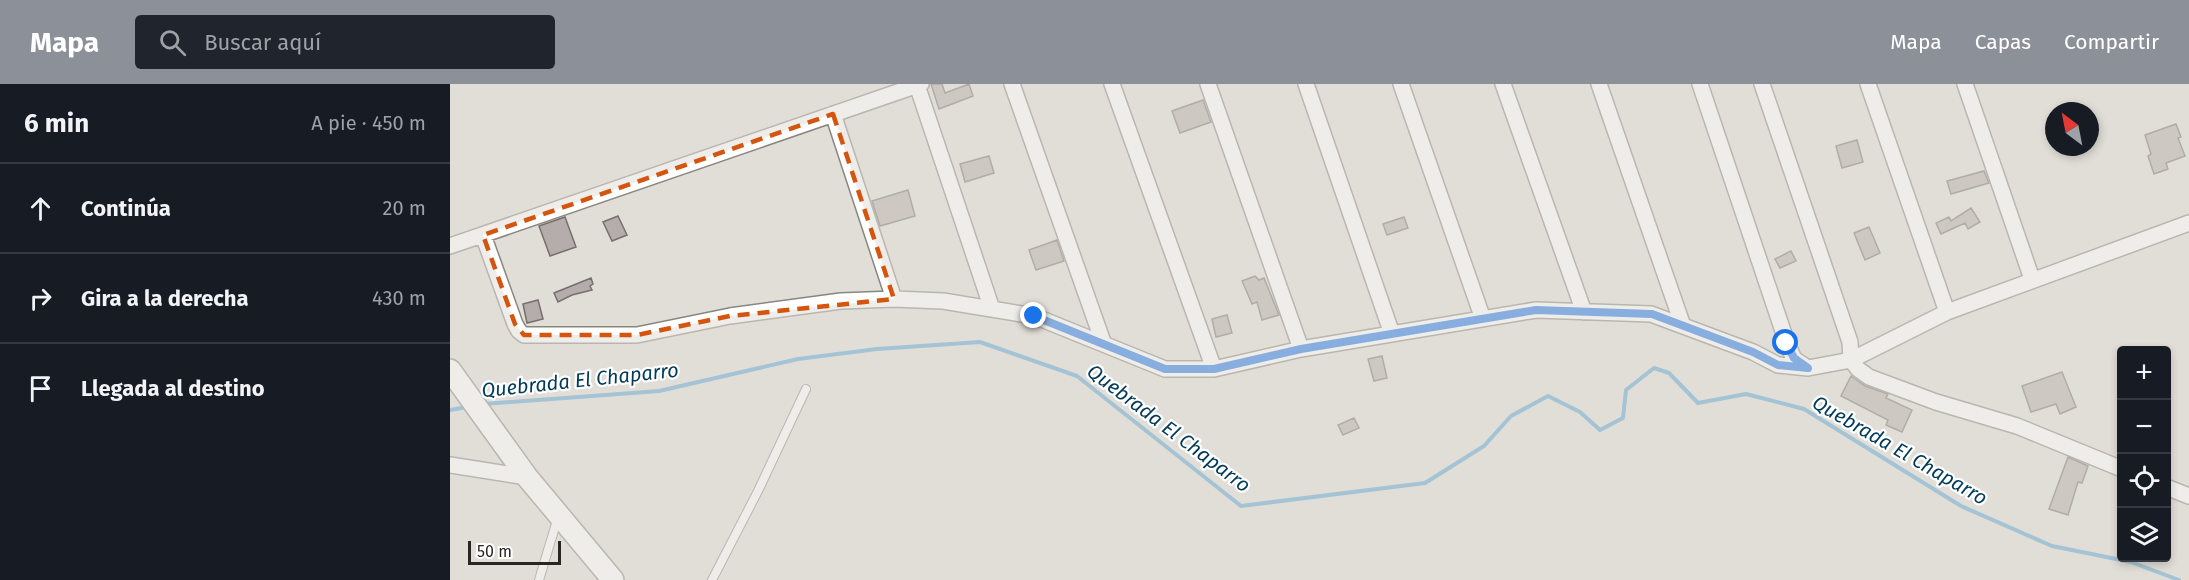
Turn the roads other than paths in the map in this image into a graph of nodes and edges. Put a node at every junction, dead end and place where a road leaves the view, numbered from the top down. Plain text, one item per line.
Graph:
1 (1012, 84) edge
2 (1112, 84) edge
3 (1208, 84) edge
4 (1305, 84) edge
5 (1401, 84) edge
6 (1503, 84) edge
7 (1599, 84) edge
8 (1700, 84) edge
9 (1762, 84) edge
10 (1868, 84) edge
11 (1965, 84) edge
12 (919, 85) edge
13 (833, 114) junction
14 (2189, 223) edge
15 (483, 235) junction
16 (450, 246) edge
17 (2032, 279) junction
18 (894, 299) junction
19 (992, 309) junction
20 (1584, 312) junction
21 (1947, 312) junction
22 (1483, 319) junction
23 (1683, 326) junction
24 (1392, 334) junction
25 (1103, 342) junction
26 (1301, 349) junction
27 (1851, 360) junction
28 (1808, 368) junction
29 (1214, 369) junction
30 (450, 370) edge
31 (806, 388) dead end
32 (450, 465) edge
33 (2117, 467) edge
34 (527, 477) junction
35 (2171, 489) edge
36 (2189, 496) edge
37 (558, 515) junction
38 (539, 580) edge
39 (613, 580) edge
40 (712, 580) edge

1 - 25 street
2 - 29 street
3 - 26 street
4 - 24 street
5 - 22 street
6 - 20 street
7 - 23 street
8 - 28 street
9 - 27 street
10 - 21 street
11 - 17 street
12 - 13 street
12 - 19 street
13 - 15 street
13 - 18 street
14 - 17 street
15 - 16 street
15 - 18 street
17 - 21 street
18 - 19 street
19 - 25 street
20 - 22 street
20 - 23 street
21 - 27 street
22 - 24 street
23 - 28 street
24 - 26 street
25 - 29 street
26 - 29 street
27 - 28 street
27 - 33 street
30 - 34 main road
31 - 40 lane
32 - 34 street
34 - 37 main road
35 - 36 street
37 - 38 lane
37 - 39 main road

